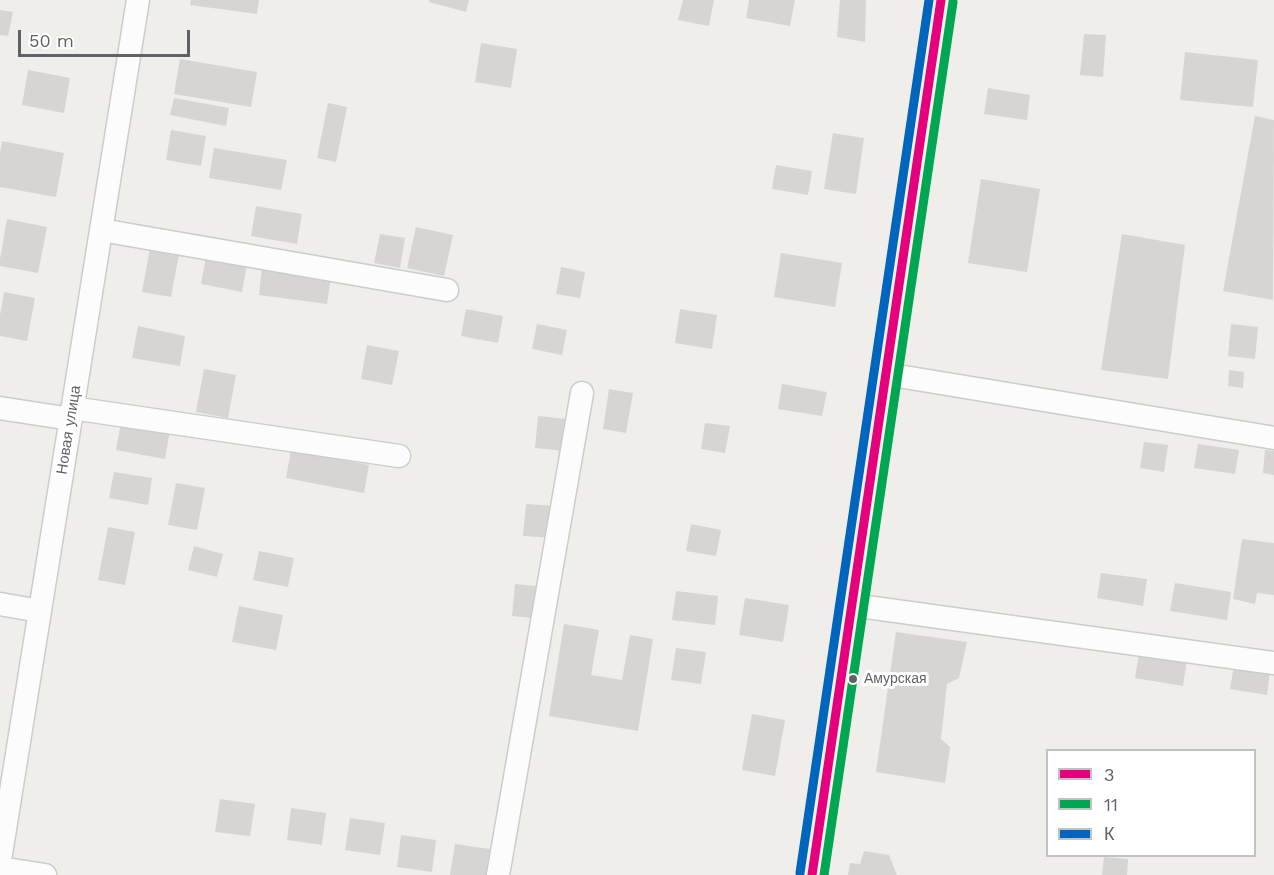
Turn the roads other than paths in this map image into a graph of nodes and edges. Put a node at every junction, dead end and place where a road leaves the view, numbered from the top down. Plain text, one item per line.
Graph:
1 (138, 0) edge
2 (941, 0) edge
3 (101, 230) junction
4 (447, 290) dead end
5 (886, 374) junction
6 (582, 393) dead end
7 (0, 408) edge
8 (71, 414) junction
9 (1274, 438) edge
10 (399, 456) dead end
11 (0, 604) edge
12 (852, 605) junction
13 (40, 611) junction
14 (1274, 663) edge
15 (0, 860) edge
16 (0, 868) edge
17 (45, 875) edge
18 (498, 875) edge
19 (812, 875) edge

1 - 3 street, Новая улица
2 - 5 main road
3 - 4 street
3 - 8 street, Новая улица
5 - 9 street
5 - 12 main road
6 - 18 street
7 - 8 street
8 - 10 street
8 - 13 street, Новая улица
11 - 13 street
12 - 14 street
12 - 19 main road
13 - 15 street, Новая улица
16 - 17 street

